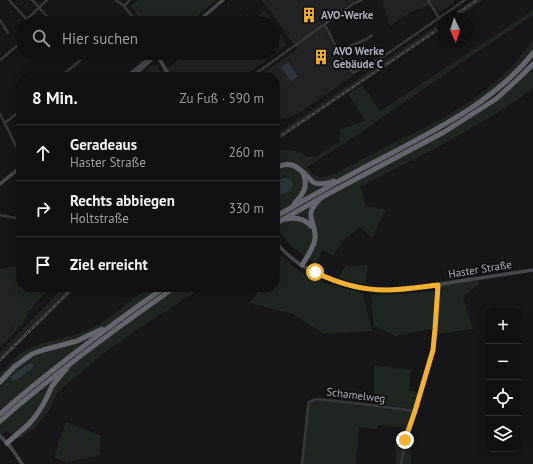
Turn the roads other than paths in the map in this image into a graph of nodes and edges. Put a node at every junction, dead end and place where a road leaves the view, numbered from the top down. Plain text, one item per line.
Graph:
1 (9, 0) edge
2 (32, 0) edge
3 (47, 0) edge
4 (116, 0) edge
5 (130, 0) edge
6 (224, 0) edge
7 (362, 0) edge
8 (428, 0) edge
9 (465, 0) edge
10 (124, 6) junction
11 (39, 7) junction
12 (448, 12) edge
13 (437, 15) edge
14 (24, 16) edge
15 (30, 16) edge
16 (47, 16) edge
17 (133, 16) edge
18 (205, 16) edge
19 (437, 19) edge
20 (0, 20) edge
21 (325, 24) junction
22 (8, 33) dead end
23 (372, 34) dead end
24 (16, 47) edge
25 (338, 51) junction
26 (533, 53) edge
27 (280, 56) edge
28 (0, 60) edge
29 (81, 60) edge
30 (148, 60) edge
31 (150, 60) edge
32 (160, 60) edge
33 (275, 60) edge
34 (533, 64) edge
35 (66, 72) edge
36 (132, 72) edge
37 (137, 72) edge
38 (167, 72) edge
39 (258, 72) edge
40 (0, 114) edge
41 (16, 114) edge
42 (4, 123) junction
43 (16, 146) edge
44 (280, 165) edge
45 (16, 171) edge
46 (302, 172) junction
47 (342, 179) junction
48 (0, 184) edge
49 (324, 196) junction
50 (291, 207) junction
51 (0, 215) edge
52 (280, 217) edge
53 (16, 218) edge
54 (280, 218) edge
55 (280, 220) edge
56 (313, 229) junction
57 (280, 247) edge
58 (302, 265) junction
59 (533, 270) edge
60 (438, 285) junction
61 (158, 292) edge
62 (168, 292) edge
63 (117, 321) junction
64 (72, 363) junction
65 (0, 382) edge
66 (415, 411) junction
67 (0, 414) edge
68 (0, 421) edge
69 (0, 436) edge
70 (7, 443) junction
71 (22, 464) edge
72 (302, 464) edge
73 (401, 464) edge

1 - 14 street
2 - 11 street
3 - 11 street
4 - 10 street
5 - 10 street
6 - 18 main road
7 - 21 street
8 - 13 street
9 - 12 street
10 - 17 street
11 - 15 street
11 - 16 street
19 - 25 street
20 - 22 street
21 - 25 street
21 - 27 street
23 - 25 street
24 - 28 street
26 - 47 highway
29 - 35 street
30 - 36 main road
31 - 37 main road
32 - 38 main road
33 - 39 street
34 - 49 highway
40 - 42 street
41 - 42 street
42 - 43 street
44 - 46 highway
45 - 48 main road
46 - 47 highway
46 - 50 highway
47 - 50 highway
49 - 54 highway
49 - 56 highway
50 - 52 highway
51 - 53 street
55 - 56 highway
56 - 58 highway
57 - 58 main road, Haster Straße
58 - 60 main road, Haster Straße
59 - 60 main road, Haster Straße
60 - 66 street
61 - 63 highway
62 - 64 highway
63 - 65 highway
63 - 67 highway
64 - 68 highway
64 - 70 highway
66 - 72 street, Schamelweg
66 - 73 street
69 - 70 main road
70 - 71 main road

